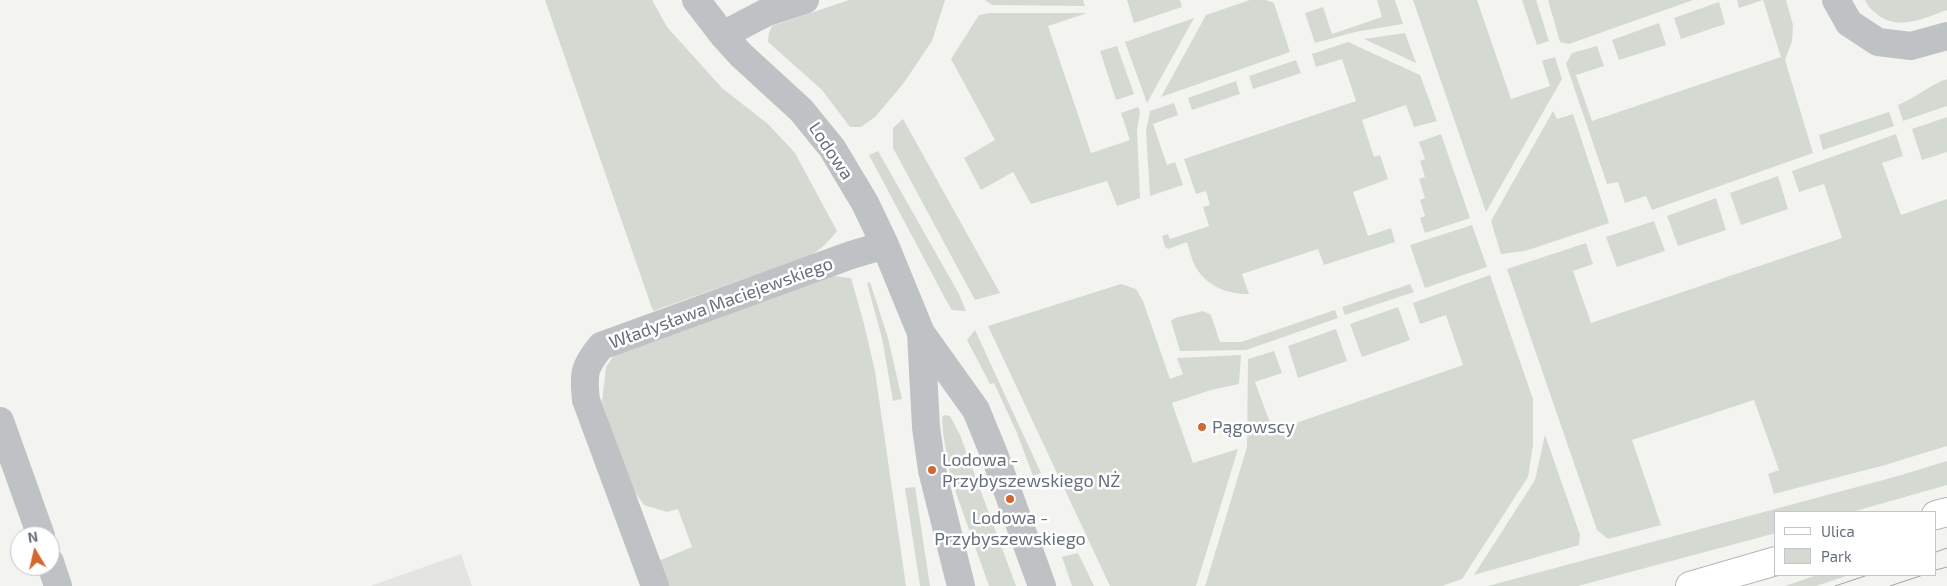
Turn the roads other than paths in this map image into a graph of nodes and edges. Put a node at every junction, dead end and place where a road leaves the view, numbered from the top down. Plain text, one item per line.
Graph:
1 (696, 0) edge
2 (805, 0) edge
3 (1836, 0) edge
4 (722, 35) junction
5 (1947, 36) edge
6 (886, 245) junction
7 (921, 333) junction
8 (0, 421) edge
9 (37, 526) edge
10 (1774, 561) edge
11 (655, 586) edge
12 (961, 586) edge
13 (1042, 586) edge
14 (1690, 586) edge

1 - 4 street, Lodowa
2 - 4 street
3 - 5 street
4 - 6 street, Lodowa
6 - 7 street, Lodowa
6 - 11 street, Władysława Maciejewskiego
7 - 12 street, Lodowa
7 - 13 street, Lodowa
8 - 9 street
10 - 14 main road

